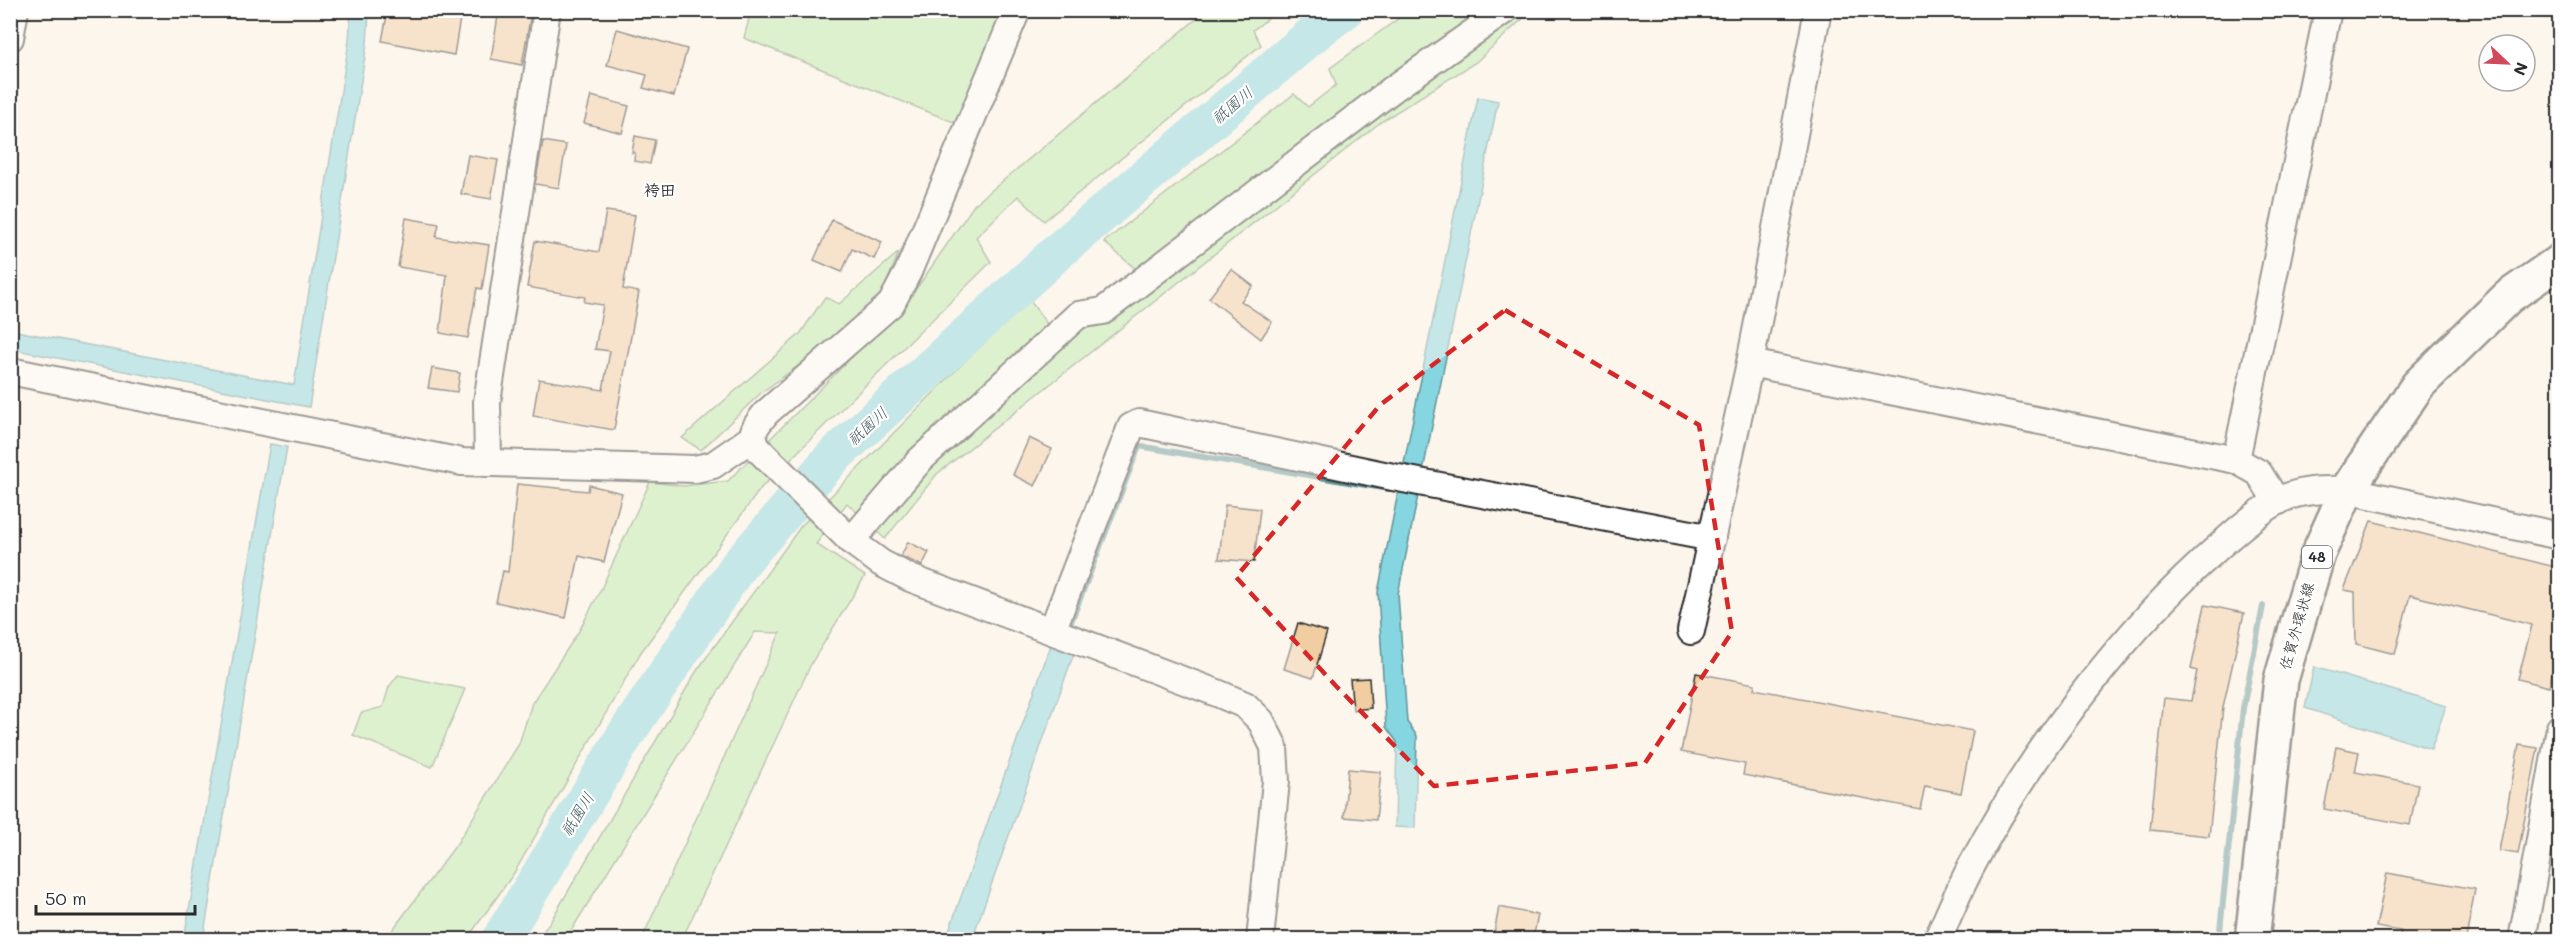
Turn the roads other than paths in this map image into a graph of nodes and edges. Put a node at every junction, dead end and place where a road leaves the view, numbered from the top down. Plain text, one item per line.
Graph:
1 (15, 10) edge
2 (547, 10) edge
3 (1017, 10) edge
4 (1505, 10) edge
5 (1818, 10) edge
6 (2328, 10) edge
7 (10, 38) edge
8 (2559, 261) edge
9 (1750, 363) junction
10 (10, 371) edge
11 (755, 443) junction
12 (2236, 460) junction
13 (488, 463) junction
14 (2347, 490) junction
15 (2277, 502) junction
16 (2559, 536) edge
17 (1712, 538) junction
18 (851, 541) junction
19 (1052, 631) junction
20 (1692, 631) dead end
21 (2559, 728) edge
22 (1260, 939) edge
23 (1937, 939) edge
24 (2252, 939) edge
25 (2522, 939) edge

1 - 7 street
2 - 13 street
3 - 11 street
4 - 18 street
5 - 9 street
6 - 12 street
8 - 14 main road, 佐賀外環状線 / 48
9 - 12 street
9 - 17 street
10 - 13 street
11 - 13 street
11 - 18 street
12 - 15 street
14 - 15 street
14 - 16 street
14 - 24 main road, 佐賀外環状線 / 48
15 - 23 street
17 - 19 street
17 - 20 street
18 - 19 street
19 - 22 street
21 - 25 street

